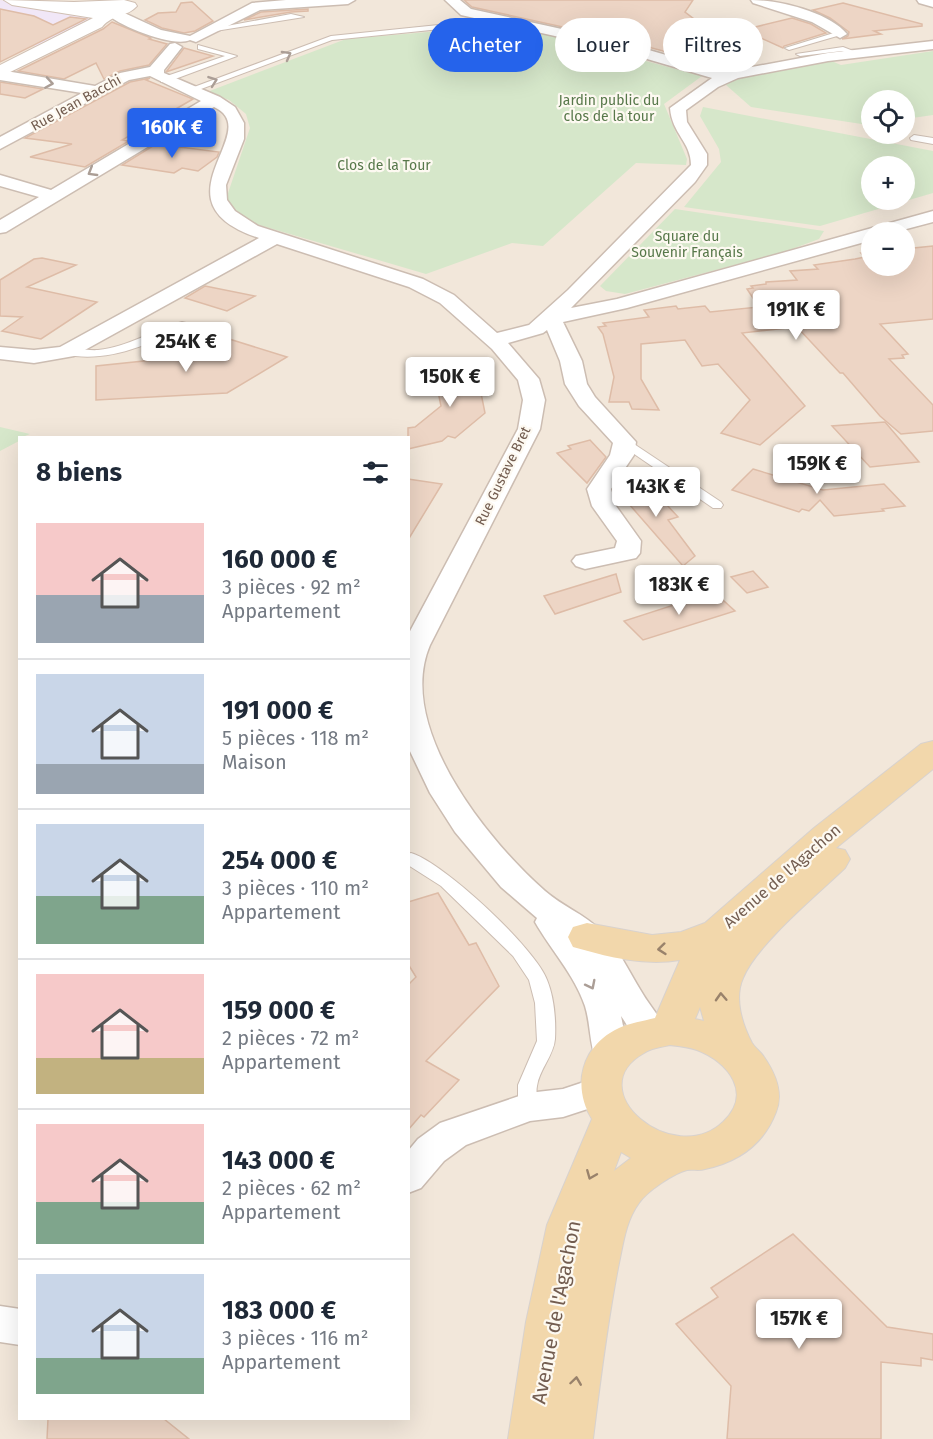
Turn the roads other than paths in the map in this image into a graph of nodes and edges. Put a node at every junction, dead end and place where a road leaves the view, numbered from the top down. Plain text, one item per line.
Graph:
1 (12, 0) edge
2 (25, 0) edge
3 (348, 0) edge
4 (452, 0) edge
5 (758, 0) edge
6 (924, 0) edge
7 (933, 3) edge
8 (110, 11) edge
9 (300, 17) dead end
10 (472, 18) edge
11 (264, 21) junction
12 (275, 23) dead end
13 (543, 28) edge
14 (428, 29) edge
15 (209, 30) junction
16 (840, 34) joint
17 (187, 44) junction
18 (933, 45) edge
19 (789, 48) dead end
20 (800, 54) dead end
21 (857, 54) junction
22 (240, 59) junction
23 (265, 64) junction
24 (0, 74) edge
25 (170, 77) junction
26 (724, 77) junction
27 (98, 91) junction
28 (214, 100) junction
29 (915, 138) edge
30 (933, 141) edge
31 (0, 144) edge
32 (0, 180) edge
33 (53, 195) junction
34 (933, 216) edge
35 (912, 222) edge
36 (0, 228) edge
37 (861, 237) edge
38 (274, 238) junction
39 (575, 294) junction
40 (620, 304) junction
41 (548, 319) junction
42 (182, 325) dead end
43 (487, 334) junction
44 (67, 352) junction
45 (0, 353) edge
46 (625, 442) junction
47 (717, 505) dead end
48 (585, 561) dead end
49 (933, 754) edge
50 (411, 858) dead end
51 (536, 901) junction
52 (718, 933) junction
53 (587, 937) junction
54 (661, 1031) junction
55 (736, 1053) junction
56 (607, 1089) junction
57 (528, 1107) junction
58 (677, 1154) junction
59 (410, 1175) edge
60 (0, 1324) edge
61 (18, 1327) edge
62 (533, 1439) edge
63 (568, 1439) edge

1 - 8 main road
2 - 8 main road
3 - 15 street
4 - 10 street
5 - 16 street
6 - 7 street
8 - 17 street
8 - 24 main road
9 - 11 lane
11 - 12 lane
11 - 15 lane
13 - 26 street
23 -> 14 lane
15 - 17 street
16 - 19 lane
17 - 22 lane
17 - 25 street
18 - 21 street
20 - 21 lane
21 - 26 street
22 - 23 lane
22 - 25 lane
22 - 25 lane
25 -> 23 lane
24 -> 27 street
25 - 27 street, Rue Jean Bacchi
25 - 28 street, Rue Gustave Bret
26 - 39 street
27 - 31 street, Rue Jean Bacchi
28 -> 33 street
28 - 38 street, Rue Gustave Bret
29 - 30 lane
32 - 33 street
33 - 36 street
34 - 35 street
37 - 40 street
38 - 43 street, Rue Gustave Bret
38 - 44 street
39 - 40 street
39 - 41 street
40 - 41 street
41 - 43 street
41 - 46 street
42 - 44 lane
43 - 51 street, Rue Gustave Bret
44 - 45 street
46 - 47 lane
46 - 48 street
49 - 52 main road, Avenue de l'Agachon
55 -> 49 main road, Avenue de l'Agachon
50 - 57 lane
51 - 53 street, Rue Gustave Bret
51 -> 56 street, Rue Gustave Bret
52 -> 53 main road
52 - 54 main road, Avenue de l'Agachon
53 - 54 street, Rue Gustave Bret
54 - 55 main road
54 - 56 main road
55 - 58 main road
56 - 57 street
56 - 58 main road
56 -> 62 main road, Avenue de l'Agachon
57 - 59 street
63 -> 58 main road, Avenue de l'Agachon
60 - 61 street

